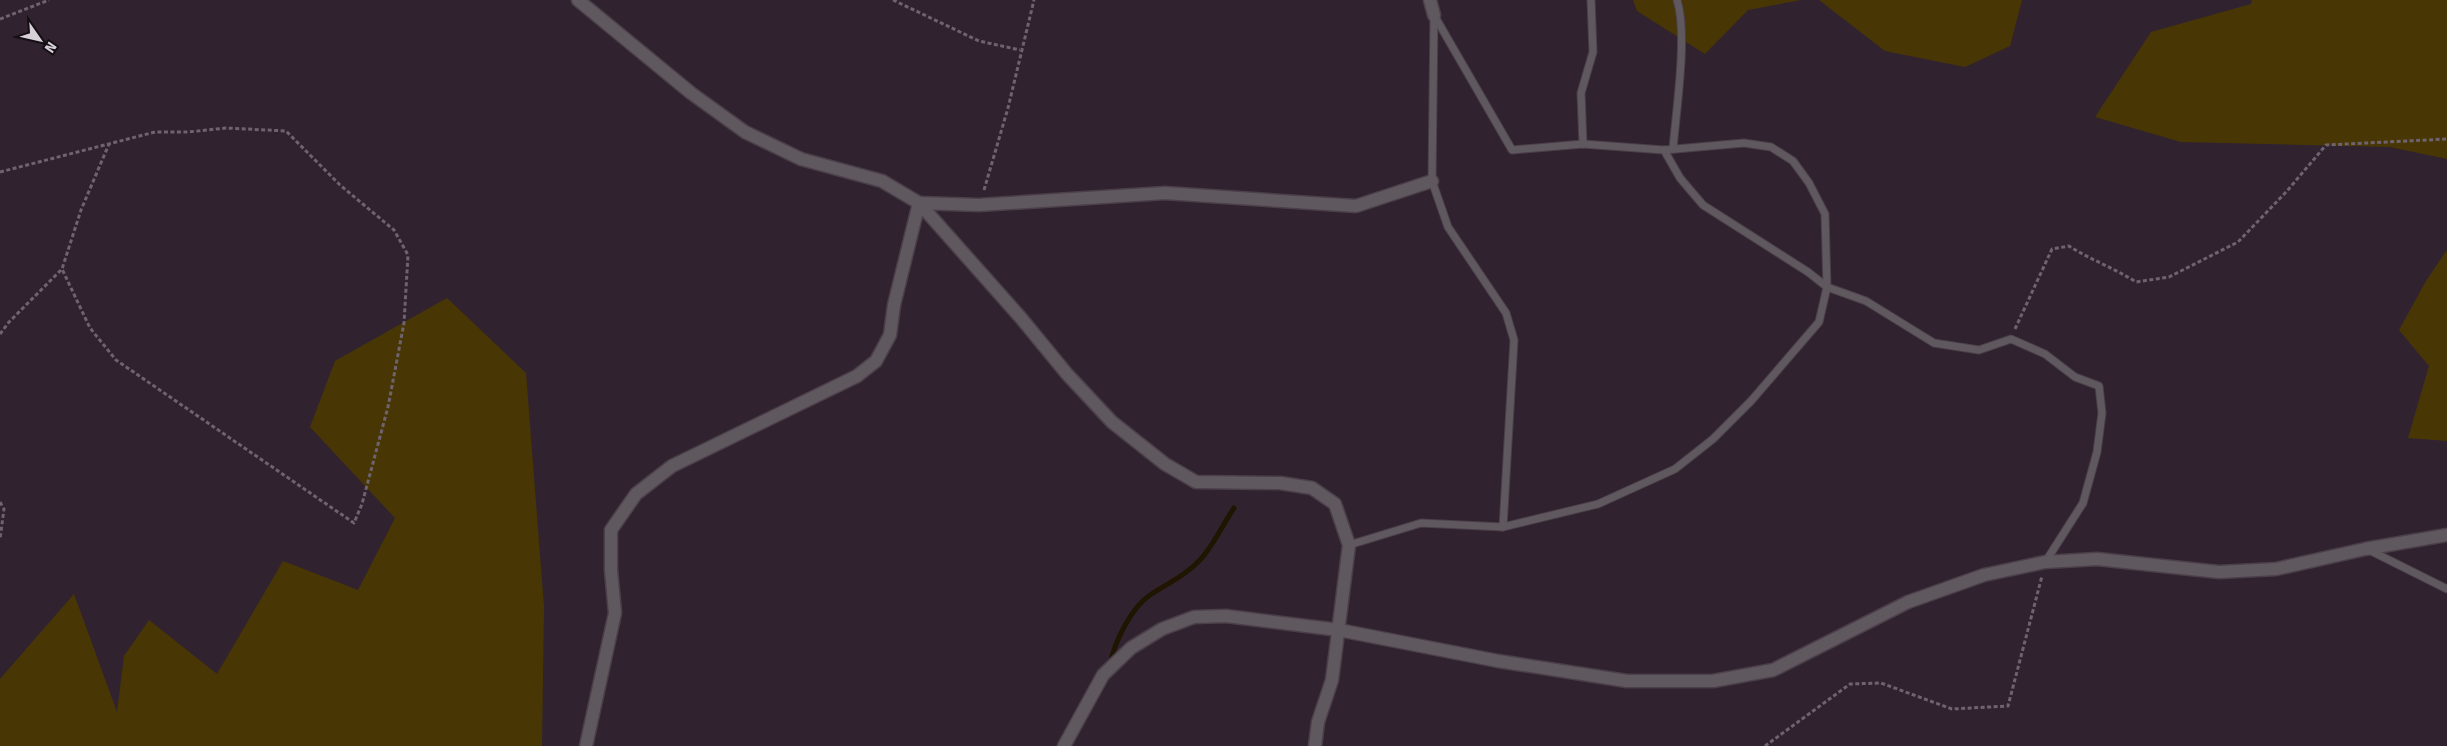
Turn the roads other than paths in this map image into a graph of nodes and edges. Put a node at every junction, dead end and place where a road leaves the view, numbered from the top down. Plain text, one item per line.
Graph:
1 (578, 0) edge
2 (1430, 0) edge
3 (1591, 0) edge
4 (1677, 0) edge
5 (1434, 15) junction
6 (1583, 144) junction
7 (1664, 150) junction
8 (1673, 150) junction
9 (1432, 181) junction
10 (919, 203) junction
11 (1827, 287) junction
12 (1503, 527) junction
13 (2447, 535) edge
14 (1349, 546) junction
15 (2365, 549) junction
16 (2045, 562) junction
17 (2447, 589) edge
18 (1339, 630) junction
19 (586, 746) edge
20 (1064, 746) edge
21 (1315, 746) edge

1 - 10 street
2 - 5 street
3 - 6 lane
4 - 8 lane
5 - 6 lane
5 - 9 lane
6 - 7 lane
7 - 8 lane
7 - 11 lane
8 - 11 lane
9 - 10 street
9 - 12 lane
10 - 14 street
10 - 19 street
11 - 12 lane
11 - 16 lane
12 - 14 lane
13 - 15 street
14 - 18 street
15 - 16 street
15 - 17 lane
16 - 18 street
18 - 20 street
18 - 21 street

